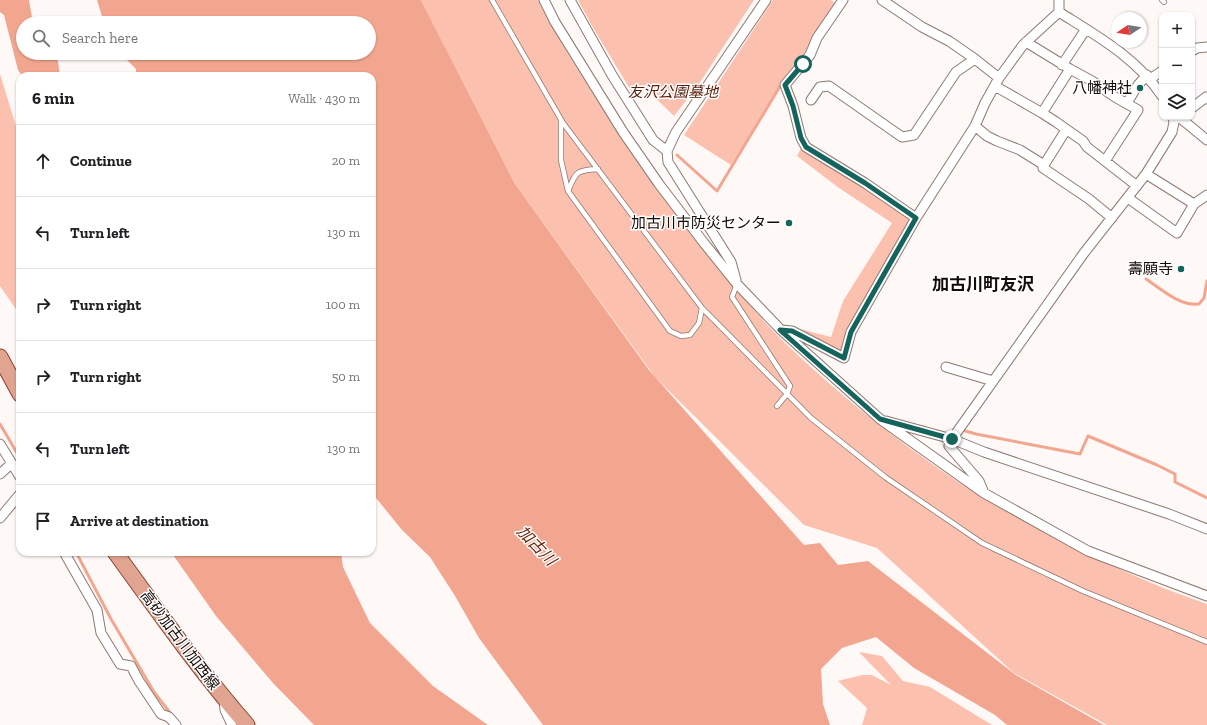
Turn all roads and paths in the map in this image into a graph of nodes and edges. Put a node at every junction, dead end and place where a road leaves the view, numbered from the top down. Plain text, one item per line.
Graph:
1 (492, 0) edge
2 (544, 0) edge
3 (570, 0) edge
4 (766, 0) edge
5 (843, 0) edge
6 (882, 0) edge
7 (1059, 0) edge
8 (1059, 12) junction
9 (1086, 29) junction
10 (1026, 42) junction
11 (1207, 47) edge
12 (1195, 49) edge
13 (975, 58) junction
14 (1066, 67) junction
15 (1159, 72) edge
16 (1149, 77) junction
17 (999, 78) junction
18 (995, 86) junction
19 (1159, 92) edge
20 (1206, 98) edge
21 (811, 100) dead end
22 (1127, 103) junction
23 (1195, 106) edge
24 (1042, 113) junction
25 (560, 118) junction
26 (1176, 120) edge
27 (1183, 120) edge
28 (975, 126) junction
29 (1066, 130) junction
30 (1207, 140) edge
31 (667, 151) junction
32 (1105, 161) junction
33 (1044, 165) junction
34 (598, 169) junction
35 (1146, 174) junction
36 (1137, 186) junction
37 (568, 191) junction
38 (1207, 195) edge
39 (1128, 198) junction
40 (1194, 204) junction
41 (916, 218) junction
42 (1112, 218) junction
43 (737, 284) junction
44 (702, 308) junction
45 (780, 330) junction
46 (0, 357) edge
47 (946, 367) dead end
48 (993, 381) junction
49 (16, 387) edge
50 (787, 394) junction
51 (777, 406) dead end
52 (880, 419) junction
53 (952, 439) junction
54 (0, 444) edge
55 (11, 464) junction
56 (16, 471) edge
57 (0, 474) edge
58 (984, 493) junction
59 (16, 499) edge
60 (0, 518) edge
61 (1207, 529) edge
62 (66, 556) edge
63 (118, 556) edge
64 (1207, 596) edge
65 (1207, 642) edge
66 (224, 699) junction
67 (162, 714) junction
68 (165, 725) edge
69 (176, 725) edge
70 (232, 725) edge
71 (248, 725) edge

1 - 25 lane
2 - 43 street
3 - 31 street
4 - 31 street
5 - 41 street
6 - 13 street
7 - 8 street
8 - 9 street
8 - 10 street
9 - 14 street
9 - 16 street
10 - 14 street
10 - 17 street
11 - 12 street
13 - 17 street
13 - 21 street
14 - 22 street
14 - 24 street
15 - 16 street
16 - 19 street
16 - 22 street
17 - 18 street
18 - 24 street
18 - 28 street
20 - 23 street
22 - 32 street
24 - 29 street
25 - 34 lane
25 - 37 lane
26 - 35 street
27 - 30 street
28 - 33 street
28 - 41 street
29 - 32 street
29 - 33 street
31 - 43 street
32 - 36 street
33 - 42 street
34 - 37 lane
34 - 44 lane
35 - 36 street
35 - 40 street
36 - 39 street
37 - 44 lane
38 - 40 street
39 - 40 street
39 - 42 street
41 - 45 street
42 - 48 street
43 - 45 street
43 - 50 lane
44 - 50 lane
45 - 52 street
46 - 49 main road
47 - 48 street
48 - 53 street
50 - 51 lane
50 - 65 lane
52 - 53 street
52 - 58 street
53 - 58 street
53 - 61 street
54 - 55 street
55 - 56 street
55 - 57 street
58 - 64 street
59 - 60 street
62 - 67 street
63 - 66 main road, 高砂加古川加西線
66 - 70 street
66 - 71 main road, 高砂加古川加西線
67 - 68 street
67 - 69 street

